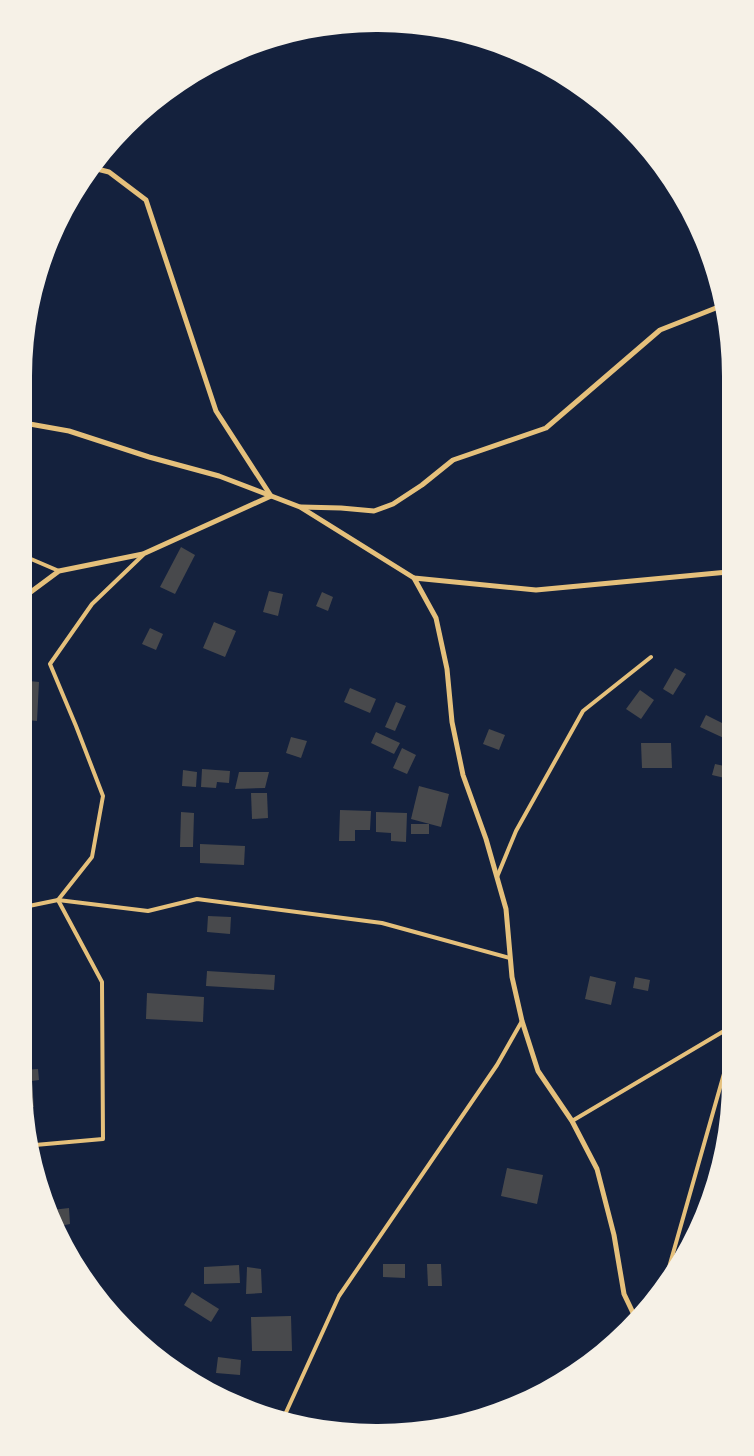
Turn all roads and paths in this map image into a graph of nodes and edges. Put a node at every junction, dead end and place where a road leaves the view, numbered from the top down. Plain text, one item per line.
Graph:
1 (102, 170) edge
2 (715, 308) edge
3 (32, 424) edge
4 (271, 496) junction
5 (300, 507) junction
6 (143, 554) junction
7 (32, 559) edge
8 (59, 571) junction
9 (722, 573) edge
10 (414, 578) junction
11 (32, 591) edge
12 (651, 657) dead end
13 (497, 877) junction
14 (58, 900) junction
15 (32, 905) edge
16 (510, 958) junction
17 (522, 1021) junction
18 (722, 1032) edge
19 (722, 1081) edge
20 (572, 1121) junction
21 (39, 1145) edge
22 (673, 1255) edge
23 (632, 1311) edge
24 (286, 1411) edge

1 - 4 street
2 - 5 street
3 - 4 street
4 - 5 street
4 - 6 street
5 - 10 street
6 - 8 street
6 - 14 lane
7 - 8 lane
8 - 11 street
9 - 10 street
10 - 13 street
12 - 13 lane
13 - 16 street
14 - 15 lane
14 - 16 lane
14 - 21 lane
16 - 17 street
17 - 20 street
17 - 24 lane
18 - 20 lane
19 - 22 lane
20 - 23 street

